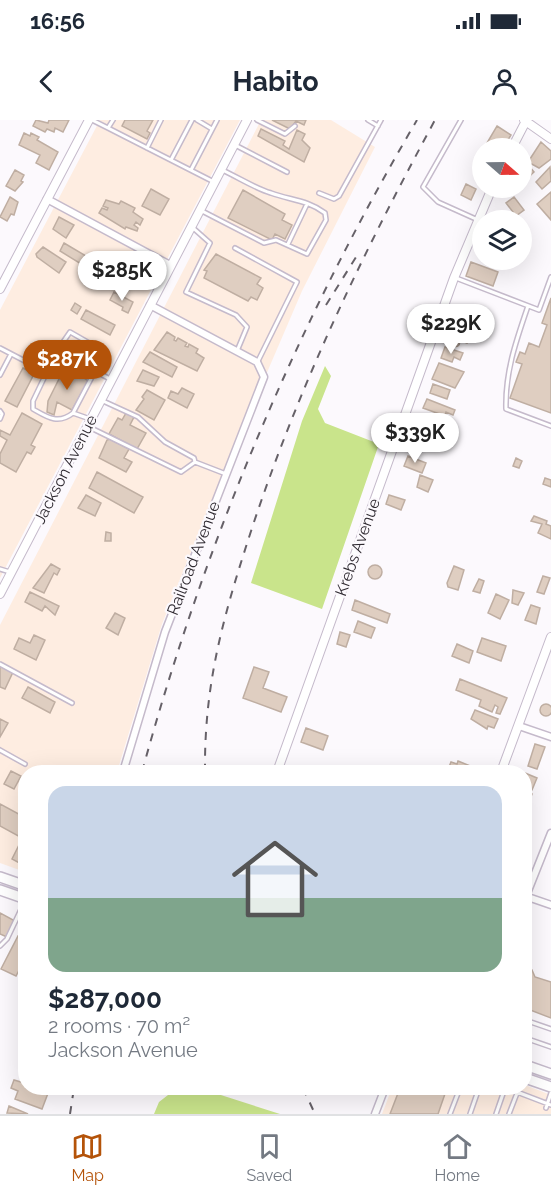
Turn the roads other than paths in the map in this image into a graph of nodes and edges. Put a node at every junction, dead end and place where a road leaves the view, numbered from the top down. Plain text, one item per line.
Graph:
1 (91, 120) edge
2 (113, 120) edge
3 (161, 120) edge
4 (192, 120) edge
5 (197, 120) edge
6 (217, 120) edge
7 (247, 120) edge
8 (257, 120) edge
9 (368, 120) edge
10 (381, 120) edge
11 (461, 120) edge
12 (525, 121) edge
13 (295, 126) dead end
14 (378, 126) junction
15 (108, 128) junction
16 (212, 129) junction
17 (517, 138) edge
18 (551, 139) edge
19 (234, 144) junction
20 (147, 148) junction
21 (171, 160) junction
22 (221, 169) junction
23 (191, 170) junction
24 (287, 172) dead end
25 (214, 182) junction
26 (319, 193) dead end
27 (47, 200) junction
28 (308, 204) junction
29 (200, 209) junction
30 (472, 217) edge
31 (191, 226) junction
32 (472, 234) edge
33 (288, 244) junction
34 (235, 248) dead end
35 (170, 265) junction
36 (551, 277) edge
37 (454, 278) junction
38 (0, 289) edge
39 (150, 305) junction
40 (528, 306) junction
41 (0, 348) edge
42 (57, 351) junction
43 (237, 351) junction
44 (11, 354) junction
45 (257, 362) junction
46 (95, 371) junction
47 (46, 372) junction
48 (0, 375) edge
49 (111, 380) junction
50 (101, 400) junction
51 (0, 411) edge
52 (73, 413) junction
53 (0, 419) edge
54 (89, 422) junction
55 (551, 426) edge
56 (195, 462) junction
57 (226, 474) junction
58 (0, 569) edge
59 (11, 572) junction
60 (0, 594) edge
61 (551, 637) edge
62 (0, 664) edge
63 (72, 703) dead end
64 (519, 726) junction
65 (551, 737) edge
66 (0, 750) edge
67 (25, 764) dead end
68 (125, 765) edge
69 (279, 765) edge
70 (504, 765) edge
71 (551, 833) edge
72 (0, 877) edge
73 (532, 879) edge
74 (18, 883) edge
75 (0, 890) edge
76 (18, 896) edge
77 (532, 898) edge
78 (551, 905) edge
79 (18, 915) edge
80 (0, 946) edge
81 (532, 1022) edge
82 (551, 1029) edge
83 (532, 1040) edge
84 (551, 1047) edge
85 (532, 1067) edge
86 (551, 1074) edge
87 (532, 1080) edge
88 (551, 1087) edge
89 (551, 1093) edge
90 (382, 1095) edge
91 (457, 1095) edge
92 (477, 1095) edge
93 (503, 1095) edge
94 (516, 1095) edge
95 (529, 1096) joint
96 (528, 1101) dead end
97 (549, 1104) edge
98 (546, 1108) dead end
99 (375, 1114) edge
100 (450, 1114) edge
101 (470, 1114) edge
102 (496, 1114) edge
103 (509, 1114) edge

1 - 15 lane
1 - 27 street
2 - 15 lane
3 - 20 lane
4 - 21 lane
5 - 16 lane
6 - 16 lane
7 - 19 street, Jackson Avenue
8 - 13 lane
9 - 14 lane
10 - 14 lane
11 - 30 lane
12 - 17 street
12 - 18 street
14 - 26 lane
15 - 20 lane
16 - 23 lane
19 - 22 street, Jackson Avenue
19 - 24 lane
20 - 21 lane
21 - 23 lane
22 - 25 street, Jackson Avenue
22 - 28 lane
23 - 25 lane
25 - 29 street, Jackson Avenue
27 - 35 street
27 - 38 street
28 - 33 lane
28 - 33 lane
29 - 31 street, Jackson Avenue
29 - 33 lane
31 - 35 street, Jackson Avenue
31 - 43 lane
32 - 37 street, Krebs Avenue
34 - 45 lane
35 - 39 street, Jackson Avenue
36 - 40 lane
37 - 40 lane
37 - 69 street, Krebs Avenue
39 - 43 street
39 - 49 street, Jackson Avenue
40 - 55 lane
41 - 44 lane
42 - 46 lane
42 - 46 lane
42 - 47 lane
43 - 45 street
44 - 47 lane
44 - 48 lane
45 - 57 street, Railroad Avenue
46 - 49 lane
46 - 52 lane
47 - 52 lane
49 - 50 street, Jackson Avenue
50 - 54 street, Jackson Avenue
50 - 56 lane
51 - 53 lane
52 - 54 lane
54 - 56 lane
54 - 59 street, Jackson Avenue
56 - 57 lane
57 - 68 street, Railroad Avenue
58 - 59 lane
59 - 60 street, Jackson Avenue
61 - 64 street
62 - 63 lane
64 - 65 street
64 - 70 street
66 - 67 lane
71 - 73 street
72 - 74 main road
75 - 76 main road
77 - 78 street
79 - 80 lane
81 - 82 lane
83 - 84 lane
85 - 86 main road
87 - 88 main road
89 - 97 lane
90 - 99 street
91 - 100 lane
92 - 101 lane
93 - 102 lane
94 - 103 lane
95 - 96 lane
95 - 97 lane
97 - 98 lane

